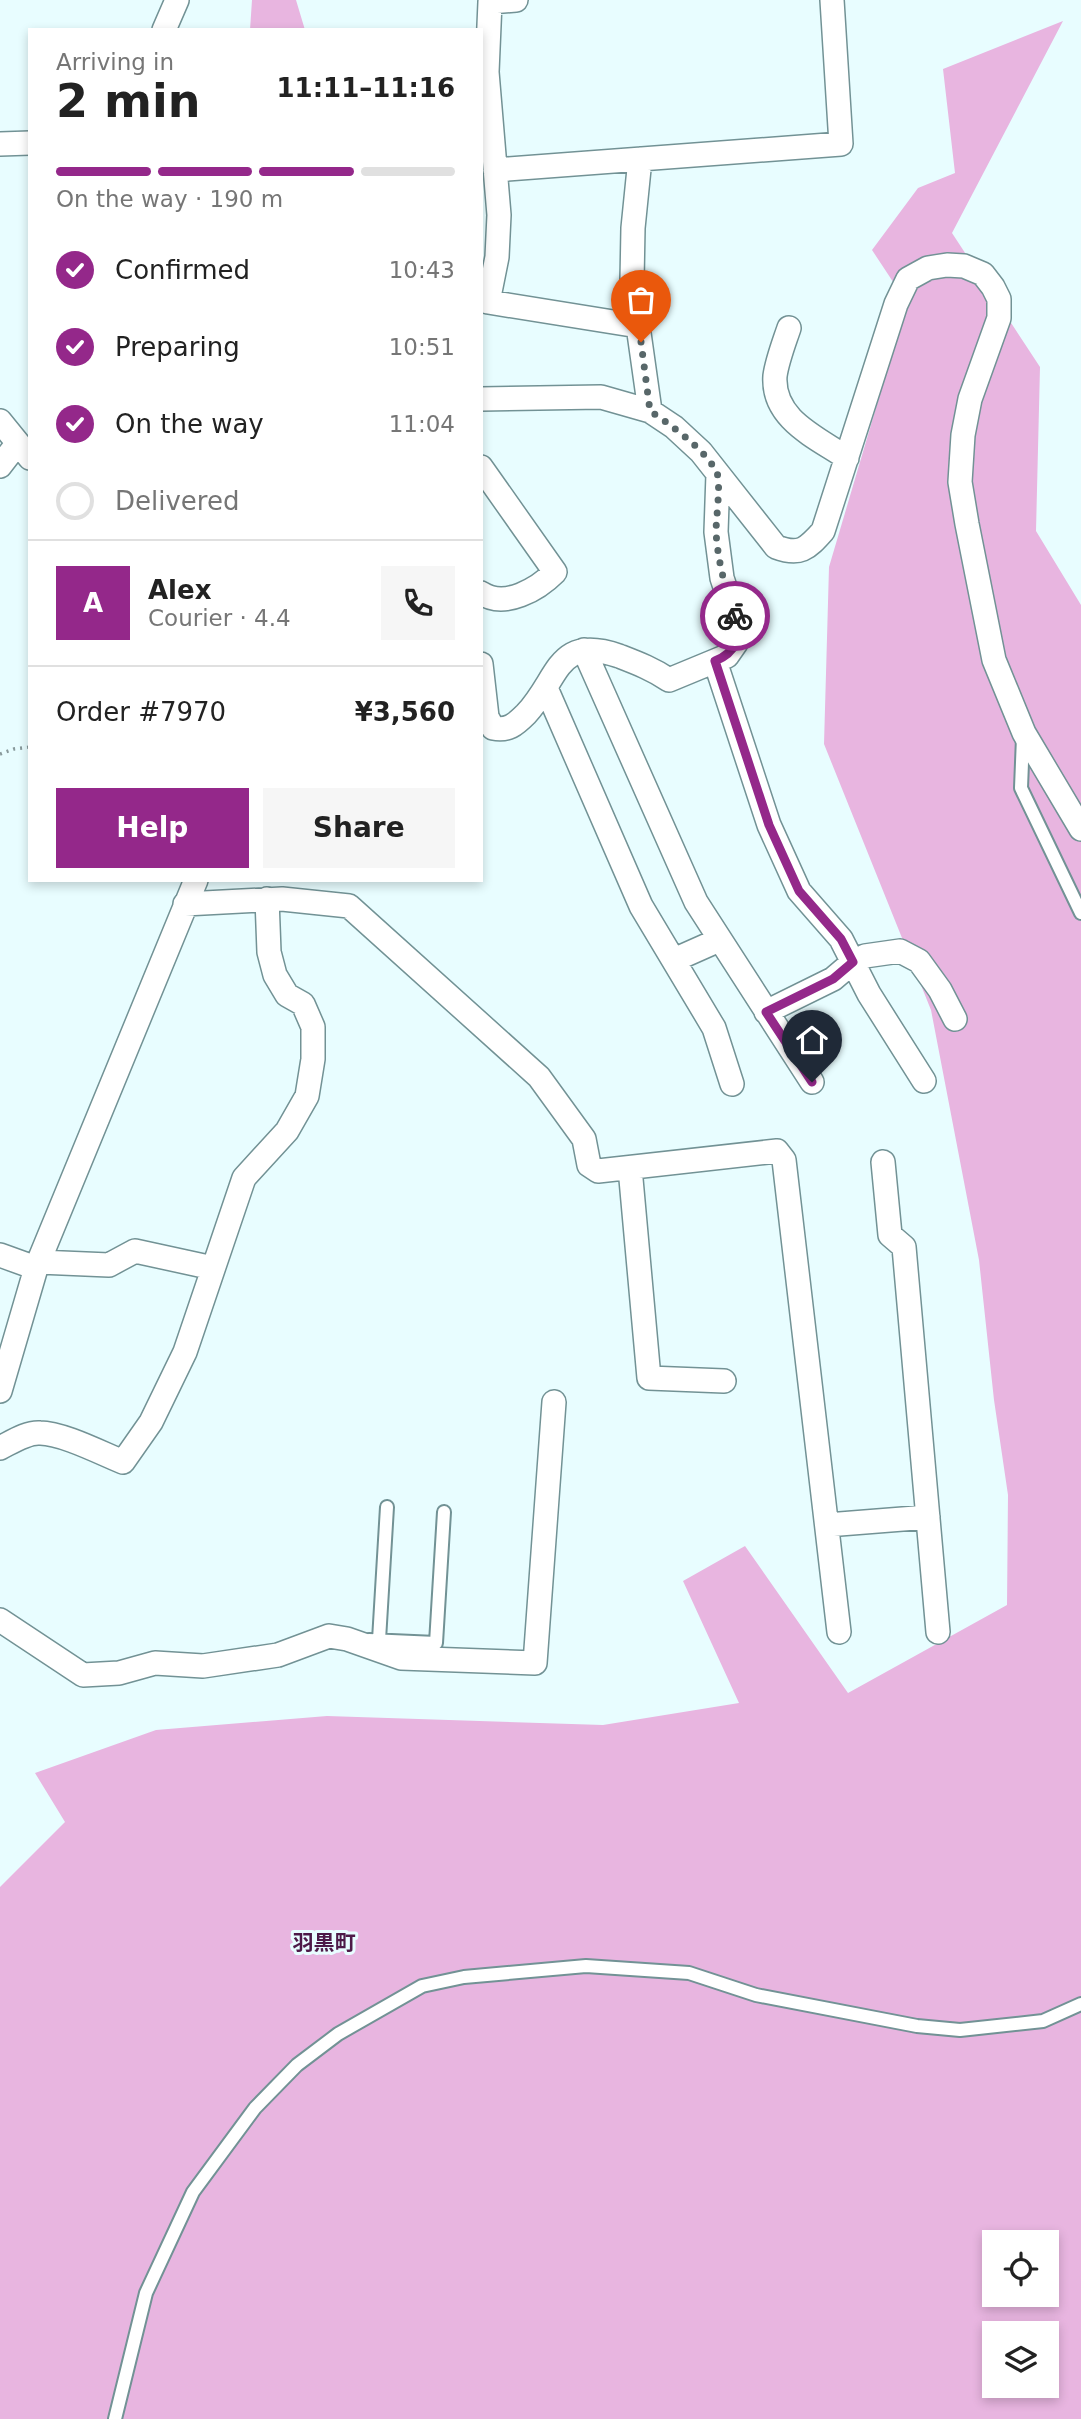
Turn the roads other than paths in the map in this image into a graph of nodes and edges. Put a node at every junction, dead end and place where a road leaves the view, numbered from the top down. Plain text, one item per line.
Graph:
1 (177, 0) edge
2 (516, 0) edge
3 (832, 0) edge
4 (490, 1) edge
5 (165, 28) edge
6 (28, 143) edge
7 (0, 144) edge
8 (640, 159) junction
9 (495, 170) junction
10 (485, 301) edge
11 (638, 326) junction
12 (789, 328) dead end
13 (484, 400) edge
14 (650, 411) junction
15 (0, 421) edge
16 (23, 451) edge
17 (847, 458) junction
18 (0, 466) edge
19 (483, 470) edge
20 (718, 474) junction
21 (483, 594) edge
22 (584, 650) junction
23 (715, 661) junction
24 (483, 682) edge
25 (546, 688) junction
26 (1024, 733) junction
27 (1081, 829) edge
28 (195, 882) edge
29 (267, 899) junction
30 (185, 904) junction
31 (1081, 913) edge
32 (719, 940) junction
33 (674, 960) junction
34 (853, 962) junction
35 (766, 1012) junction
36 (955, 1019) dead end
37 (924, 1081) dead end
38 (812, 1082) dead end
39 (732, 1084) dead end
40 (883, 1162) dead end
41 (630, 1168) junction
42 (0, 1255) edge
43 (37, 1265) junction
44 (214, 1268) junction
45 (724, 1381) dead end
46 (0, 1391) edge
47 (554, 1402) dead end
48 (0, 1448) edge
49 (387, 1507) dead end
50 (444, 1512) dead end
51 (928, 1517) junction
52 (827, 1525) junction
53 (0, 1620) edge
54 (839, 1632) dead end
55 (939, 1632) dead end
56 (347, 1639) junction
57 (379, 1640) junction
58 (1081, 2004) edge
59 (115, 2419) edge

1 - 5 street
2 - 4 street
3 - 8 street
4 - 9 street
6 - 7 street
8 - 9 street
8 - 11 street
9 - 10 street
10 - 11 street
11 - 14 street
12 - 17 street
13 - 14 street
14 - 20 street
15 - 16 street
16 - 18 street
17 - 20 street
17 - 26 street
19 - 21 street
20 - 23 street
22 - 23 street
22 - 25 street
22 - 32 street
23 - 34 street
24 - 25 street
25 - 33 street
26 - 27 street
26 - 31 lane
28 - 30 street
29 - 30 street
29 - 41 street
29 - 44 street
30 - 43 street
32 - 33 street
32 - 35 street
33 - 39 street
34 - 35 street
34 - 36 street
34 - 37 street
35 - 38 street
40 - 51 street
41 - 45 street
41 - 52 street
42 - 43 street
43 - 44 street
43 - 46 street
44 - 48 street
47 - 56 street
49 - 57 lane
50 - 57 lane
51 - 52 street
51 - 55 street
52 - 54 street
53 - 56 street
56 - 57 lane
58 - 59 lane

